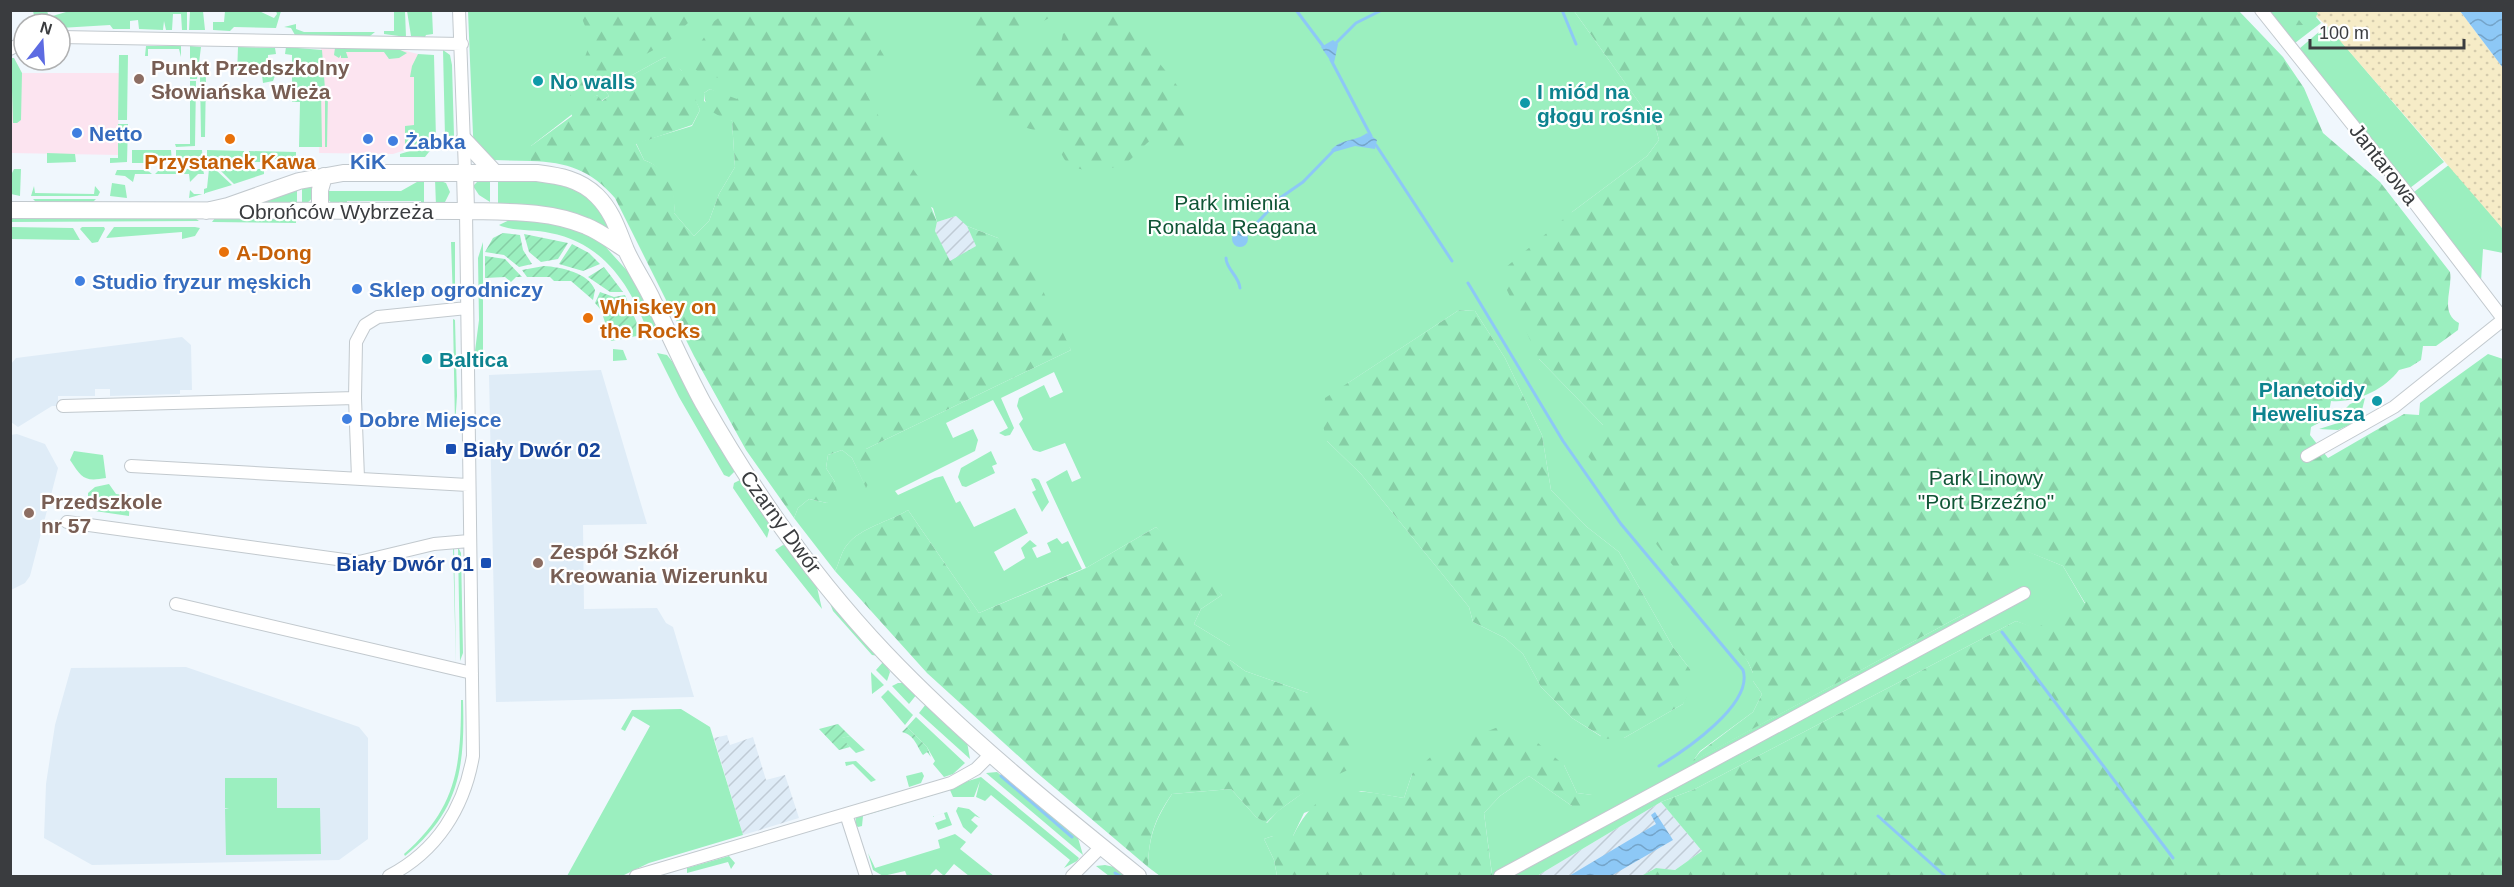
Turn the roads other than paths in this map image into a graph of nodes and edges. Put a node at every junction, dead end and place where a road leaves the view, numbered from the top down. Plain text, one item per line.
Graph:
1 (459, 10) edge
2 (2261, 10) edge
3 (72, 37) edge
4 (462, 44) junction
5 (464, 140) junction
6 (465, 172) junction
7 (494, 172) junction
8 (324, 176) junction
9 (10, 210) edge
10 (206, 211) junction
11 (466, 211) junction
12 (320, 212) junction
13 (626, 250) junction
14 (467, 308) junction
15 (2503, 319) edge
16 (355, 398) junction
17 (63, 406) dead end
18 (2307, 456) dead end
19 (131, 466) dead end
20 (358, 478) junction
21 (468, 485) junction
22 (67, 522) dead end
23 (469, 541) junction
24 (2024, 593) dead end
25 (176, 604) dead end
26 (472, 673) junction
27 (992, 753) junction
28 (846, 814) junction
29 (1101, 847) junction
30 (389, 876) edge
31 (636, 876) edge
32 (866, 876) edge
33 (1072, 876) edge
34 (1138, 876) edge
35 (1500, 876) edge

1 - 4 street
2 - 15 street, Jantarowa
3 - 4 street
4 - 5 street
5 - 6 street
5 - 7 main road
6 - 7 main road, Czarny Dwór
6 - 8 main road, Obrońców Wybrzeża
6 - 11 main road
7 - 13 main road, Czarny Dwór
8 - 10 main road, Obrońców Wybrzeża
8 - 12 main road
9 - 10 main road, Obrońców Wybrzeża
10 - 12 main road, Obrońców Wybrzeża
11 - 12 main road, Obrońców Wybrzeża
11 - 13 main road
11 - 14 street
13 - 27 main road, Czarny Dwór
14 - 16 street
14 - 21 street
15 - 18 street
16 - 17 street
16 - 20 street
19 - 20 street
20 - 21 street
21 - 23 street
22 - 23 street
23 - 26 street
24 - 35 street
25 - 26 street
26 - 30 street
27 - 28 street
27 - 29 main road, Czarny Dwór
28 - 31 street
28 - 32 street
29 - 33 street
29 - 34 main road, Czarny Dwór

